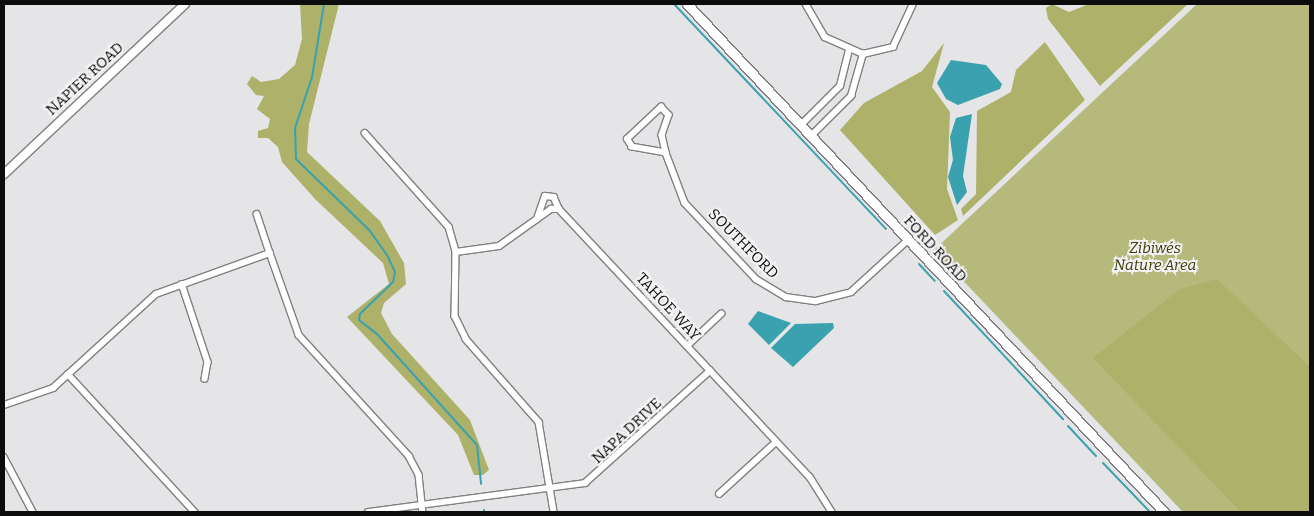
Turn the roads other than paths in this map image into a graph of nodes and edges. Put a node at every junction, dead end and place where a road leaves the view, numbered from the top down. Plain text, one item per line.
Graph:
1 (185, 4) edge
2 (687, 4) edge
3 (806, 4) edge
4 (913, 4) edge
5 (849, 51) junction
6 (862, 54) junction
7 (801, 125) junction
8 (365, 133) dead end
9 (811, 136) junction
10 (666, 153) junction
11 (4, 174) edge
12 (559, 209) junction
13 (257, 214) dead end
14 (536, 219) junction
15 (908, 240) junction
16 (456, 252) junction
17 (270, 253) junction
18 (182, 284) junction
19 (721, 314) dead end
20 (687, 346) junction
21 (710, 370) junction
22 (68, 374) junction
23 (205, 379) dead end
24 (4, 405) edge
25 (776, 442) junction
26 (4, 457) edge
27 (551, 489) junction
28 (719, 494) dead end
29 (423, 504) junction
30 (32, 512) edge
31 (195, 512) edge
32 (368, 512) edge
33 (424, 512) edge
34 (554, 512) edge
35 (832, 512) edge
36 (1164, 512) edge

1 - 11 street, NAPIER ROAD
2 - 7 main road, FORD ROAD
3 - 5 street
4 - 6 street
5 - 6 street
5 - 7 street
6 - 9 street
7 - 9 main road, FORD ROAD
8 - 16 street
9 - 15 main road, FORD ROAD
10 - 10 street, SOUTHFORD
10 - 15 street, SOUTHFORD
12 - 14 street
12 - 14 street, TAHOE WAY
12 - 20 street, TAHOE WAY
13 - 17 street
14 - 16 street
15 - 36 main road, FORD ROAD
16 - 27 street
17 - 18 street
17 - 29 street
18 - 22 street
18 - 23 street
19 - 20 street
20 - 21 street, TAHOE WAY
21 - 25 street, TAHOE WAY
21 - 27 street, NAPA DRIVE
22 - 24 street
22 - 31 street
25 - 28 street
25 - 35 street, TAHOE WAY
26 - 30 street
27 - 29 street, NAPA DRIVE
27 - 34 street
29 - 32 street, NAPA DRIVE
29 - 33 street

